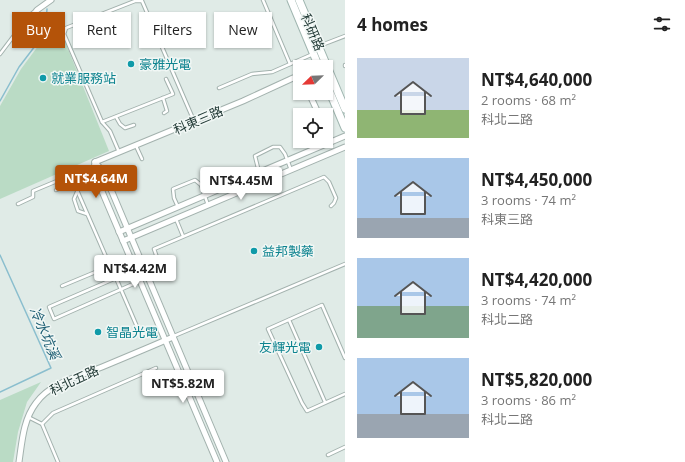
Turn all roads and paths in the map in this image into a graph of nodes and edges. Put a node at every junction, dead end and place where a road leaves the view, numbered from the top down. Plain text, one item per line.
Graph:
1 (51, 0) edge
2 (263, 0) edge
3 (291, 0) edge
4 (299, 0) edge
5 (37, 10) joint
6 (345, 36) edge
7 (319, 46) junction
8 (0, 54) edge
9 (314, 54) junction
10 (316, 60) edge
11 (290, 64) junction
12 (293, 78) edge
13 (166, 79) dead end
14 (219, 88) dead end
15 (162, 98) junction
16 (333, 100) edge
17 (345, 108) edge
18 (164, 113) dead end
19 (116, 116) junction
20 (102, 122) junction
21 (194, 122) junction
22 (134, 125) dead end
23 (345, 128) edge
24 (345, 136) edge
25 (333, 141) edge
26 (136, 146) junction
27 (345, 147) edge
28 (316, 148) edge
29 (120, 152) junction
30 (142, 160) dead end
31 (288, 160) junction
32 (95, 162) junction
33 (292, 170) junction
34 (95, 172) junction
35 (259, 172) junction
36 (69, 176) junction
37 (74, 184) junction
38 (56, 190) dead end
39 (78, 191) junction
40 (205, 196) junction
41 (18, 204) dead end
42 (208, 205) junction
43 (331, 206) dead end
44 (178, 207) junction
45 (87, 214) junction
46 (176, 219) junction
47 (127, 229) junction
48 (119, 232) junction
49 (183, 236) junction
50 (131, 238) junction
51 (124, 241) junction
52 (131, 258) junction
53 (345, 264) edge
54 (110, 266) junction
55 (160, 266) dead end
56 (140, 281) junction
57 (62, 286) dead end
58 (121, 289) junction
59 (289, 320) junction
60 (138, 329) dead end
61 (173, 337) junction
62 (165, 340) junction
63 (345, 358) edge
64 (156, 368) dead end
65 (345, 394) edge
66 (325, 402) junction
67 (28, 417) junction
68 (42, 424) junction
69 (345, 447) edge
70 (328, 455) dead end
71 (19, 462) edge
72 (58, 462) edge
73 (217, 462) edge
74 (226, 462) edge

1 - 5 street
2 - 11 lane
3 - 9 street, 科研路
4 - 7 street, 科研路
5 - 8 lane
6 - 7 lane
7 - 17 street, 科研路
9 - 10 street, 科研路
9 - 11 lane
11 - 14 lane
12 - 21 street, 科東三路
13 - 15 lane
15 - 18 lane
15 - 19 lane
16 - 23 street
19 - 20 lane
19 - 22 lane
20 - 21 lane
20 - 29 lane
21 - 26 street, 科東三路
24 - 25 street
26 - 29 street, 科東三路
26 - 30 lane
27 - 33 street
28 - 31 street
29 - 32 street, 科東三路
31 - 33 lane
31 - 35 street
31 - 35 lane
32 - 34 street
32 - 47 street
33 - 42 street
34 - 36 lane
34 - 37 lane
34 - 48 street
35 - 40 street
36 - 37 lane
36 - 41 lane
37 - 38 lane
37 - 39 lane
39 - 45 lane
39 - 45 lane
40 - 42 lane
40 - 44 street
40 - 44 lane
42 - 46 street
43 - 49 lane
44 - 47 street
45 - 54 lane
46 - 49 lane
46 - 50 street
47 - 48 street
47 - 50 street
48 - 51 street
49 - 55 lane
50 - 51 street
50 - 61 street
51 - 52 street
52 - 54 lane
52 - 56 street
53 - 61 lane
54 - 57 lane
56 - 58 lane
56 - 62 street
58 - 58 lane
58 - 60 lane
59 - 63 lane
59 - 66 lane
59 - 66 lane
61 - 62 street, 科北五路
61 - 74 street
62 - 67 street, 科北五路
62 - 73 street
64 - 68 lane
65 - 66 lane
67 - 68 lane
67 - 71 street, 科北五路
68 - 72 lane
69 - 70 lane

